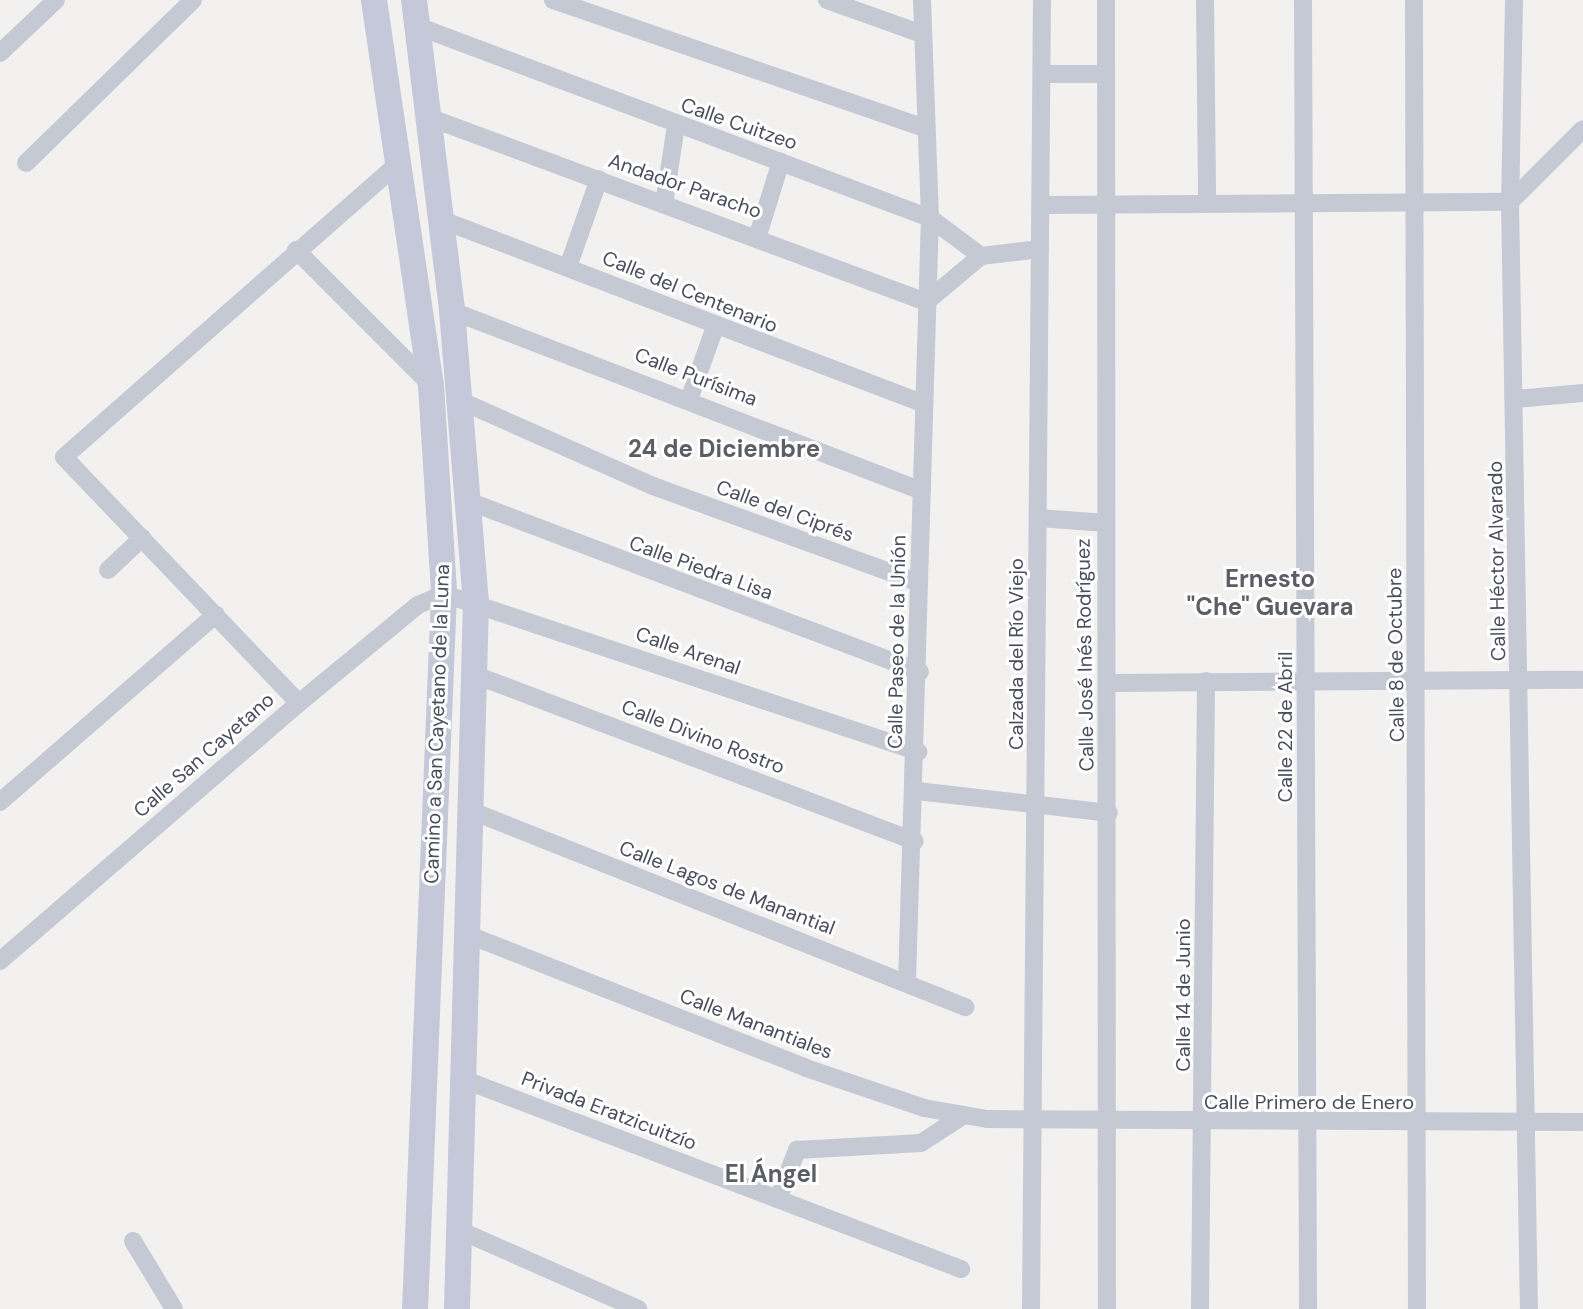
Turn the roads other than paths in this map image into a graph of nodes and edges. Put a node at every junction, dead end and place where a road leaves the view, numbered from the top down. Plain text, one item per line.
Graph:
1 (193, 0) edge
2 (374, 0) edge
3 (414, 0) edge
4 (553, 0) edge
5 (827, 0) edge
6 (922, 0) edge
7 (1042, 0) edge
8 (1106, 0) edge
9 (1205, 0) edge
10 (1303, 0) edge
11 (1414, 0) edge
12 (1514, 0) edge
13 (51, 2) edge
14 (417, 26) junction
15 (922, 34) junction
16 (0, 53) edge
17 (1042, 74) junction
18 (1106, 74) junction
19 (428, 117) junction
20 (676, 126) junction
21 (924, 128) junction
22 (1583, 129) edge
23 (781, 161) junction
24 (400, 162) junction
25 (26, 163) dead end
26 (599, 179) junction
27 (1510, 202) junction
28 (1207, 203) junction
29 (664, 204) junction
30 (1305, 204) junction
31 (1044, 205) junction
32 (1413, 207) junction
33 (1103, 208) junction
34 (930, 218) junction
35 (442, 220) junction
36 (758, 235) junction
37 (1040, 249) junction
38 (296, 250) junction
39 (981, 256) junction
40 (568, 267) junction
41 (926, 302) junction
42 (452, 311) junction
43 (714, 330) junction
44 (431, 385) junction
45 (1583, 393) edge
46 (690, 397) junction
47 (1515, 399) junction
48 (461, 401) junction
49 (922, 403) junction
50 (922, 491) junction
51 (468, 501) junction
52 (1039, 518) junction
53 (1106, 523) junction
54 (142, 538) junction
55 (108, 570) dead end
56 (919, 583) junction
57 (444, 594) junction
58 (476, 602) junction
59 (216, 614) junction
60 (920, 672) junction
61 (475, 675) junction
62 (1418, 680) junction
63 (1583, 680) edge
64 (1206, 681) junction
65 (1306, 681) junction
66 (1521, 682) junction
67 (1108, 683) junction
68 (299, 703) junction
69 (918, 752) junction
70 (917, 791) junction
71 (0, 802) edge
72 (1037, 810) junction
73 (472, 811) junction
74 (1109, 813) junction
75 (915, 841) junction
76 (469, 935) junction
77 (0, 961) edge
78 (907, 982) junction
79 (965, 1007) dead end
80 (465, 1080) junction
81 (964, 1115) junction
82 (1528, 1122) junction
83 (1583, 1122) edge
84 (1036, 1123) junction
85 (1308, 1123) junction
86 (1204, 1124) junction
87 (1420, 1124) junction
88 (1107, 1125) junction
89 (778, 1199) junction
90 (459, 1230) junction
91 (133, 1241) dead end
92 (961, 1269) dead end
93 (174, 1309) edge
94 (415, 1309) edge
95 (457, 1309) edge
96 (638, 1309) edge
97 (1031, 1309) edge
98 (1107, 1309) edge
99 (1200, 1309) edge
100 (1308, 1309) edge
101 (1417, 1309) edge
102 (1529, 1309) edge

1 - 25 street
2 - 24 street, Camino a San Cayetano de la Luna
3 - 14 street, Camino a San Cayetano de la Luna
4 - 21 street
5 - 15 street
6 - 15 street, Calle Paseo de la Unión
7 - 17 street, Calzada del Río Viejo
8 - 18 street, Calle José Inés Rodríguez
9 - 28 street
10 - 30 street, Calle 22 de Abril
11 - 32 street, Calle 8 de Octubre
12 - 27 street, Calle Héctor Alvarado
13 - 16 street
14 - 19 street, Camino a San Cayetano de la Luna
14 - 20 street, Calle Cuitzeo
15 - 21 street, Calle Paseo de la Unión
17 - 18 street
17 - 31 street, Calzada del Río Viejo
18 - 33 street, Calle José Inés Rodríguez
19 - 26 street, Andador Paracho
19 - 35 street, Camino a San Cayetano de la Luna
20 - 23 street, Calle Cuitzeo
20 - 29 street
21 - 34 street, Calle Paseo de la Unión
22 - 27 street
23 - 34 street, Calle Cuitzeo
23 - 36 street
24 - 38 street
24 - 44 street, Camino a San Cayetano de la Luna
26 - 29 street, Andador Paracho
26 - 40 street
27 - 32 street
27 - 47 street, Calle Héctor Alvarado
28 - 30 street
28 - 33 street
29 - 36 street, Andador Paracho
30 - 32 street
30 - 65 street, Calle 22 de Abril
31 - 33 street
31 - 37 street, Calzada del Río Viejo
32 - 62 street, Calle 8 de Octubre
33 - 53 street, Calle José Inés Rodríguez
34 - 39 street, Calle Cuitzeo
34 - 41 street, Calle Paseo de la Unión
35 - 40 street, Calle del Centenario
35 - 42 street, Camino a San Cayetano de la Luna
36 - 41 street, Andador Paracho
37 - 39 street
37 - 52 street, Calzada del Río Viejo
38 - 44 street
38 - 54 street
39 - 41 street
40 - 43 street, Calle del Centenario
41 - 49 street, Calle Paseo de la Unión
42 - 46 street, Calle Purísima
42 - 48 street, Camino a San Cayetano de la Luna
43 - 46 street
43 - 49 street, Calle del Centenario
44 - 57 street, Camino a San Cayetano de la Luna
45 - 47 street
46 - 50 street, Calle Purísima
47 - 66 street, Calle Héctor Alvarado
48 - 51 street, Camino a San Cayetano de la Luna
48 - 56 street, Calle del Ciprés
49 - 50 street, Calle Paseo de la Unión
50 - 56 street, Calle Paseo de la Unión
51 - 58 street, Camino a San Cayetano de la Luna
51 - 60 street, Calle Piedra Lisa
52 - 53 street
52 - 72 street, Calzada del Río Viejo
53 - 67 street, Calle José Inés Rodríguez
54 - 55 street
54 - 59 street
56 - 60 street, Calle Paseo de la Unión
57 - 58 street, Calle Arenal
57 - 68 street, Calle San Cayetano
57 - 94 street, Camino a San Cayetano de la Luna
58 - 61 street, Camino a San Cayetano de la Luna
58 - 69 street, Calle Arenal
59 - 68 street
59 - 71 street
60 - 69 street, Calle Paseo de la Unión
61 - 73 street, Camino a San Cayetano de la Luna
61 - 75 street, Calle Divino Rostro
62 - 65 street
62 - 66 street
62 - 87 street, Calle 8 de Octubre
63 - 66 street
64 - 65 street
64 - 67 street
64 - 86 street, Calle 14 de Junio
65 - 85 street, Calle 22 de Abril
66 - 82 street, Calle Héctor Alvarado
67 - 74 street, Calle José Inés Rodríguez
68 - 77 street, Calle San Cayetano
69 - 70 street, Calle Paseo de la Unión
70 - 72 street
70 - 75 street, Calle Paseo de la Unión
72 - 74 street
72 - 84 street, Calzada del Río Viejo
73 - 76 street, Camino a San Cayetano de la Luna
73 - 78 street, Calle Lagos de Manantial
74 - 88 street, Calle José Inés Rodríguez
75 - 78 street, Calle Paseo de la Unión
76 - 80 street, Camino a San Cayetano de la Luna
76 - 81 street, Calle Manantiales
78 - 79 street, Calle Lagos de Manantial
80 - 89 street, Privada Eratzicuitzío
80 - 90 street, Camino a San Cayetano de la Luna
81 - 84 street, Calle Manantiales
81 - 89 street
82 - 83 street, Calle Primero de Enero
82 - 87 street, Calle Primero de Enero
82 - 102 street, Calle Héctor Alvarado
84 - 88 street, Calle Primero de Enero
84 - 97 street, Calzada del Río Viejo
85 - 86 street, Calle Primero de Enero
85 - 87 street, Calle Primero de Enero
85 - 100 street, Calle 22 de Abril
86 - 88 street, Calle Primero de Enero
86 - 99 street, Calle 14 de Junio
87 - 101 street, Calle 8 de Octubre
88 - 98 street, Calle José Inés Rodríguez
89 - 92 street, Privada Eratzicuitzío
90 - 95 street, Camino a San Cayetano de la Luna
90 - 96 street
91 - 93 street

